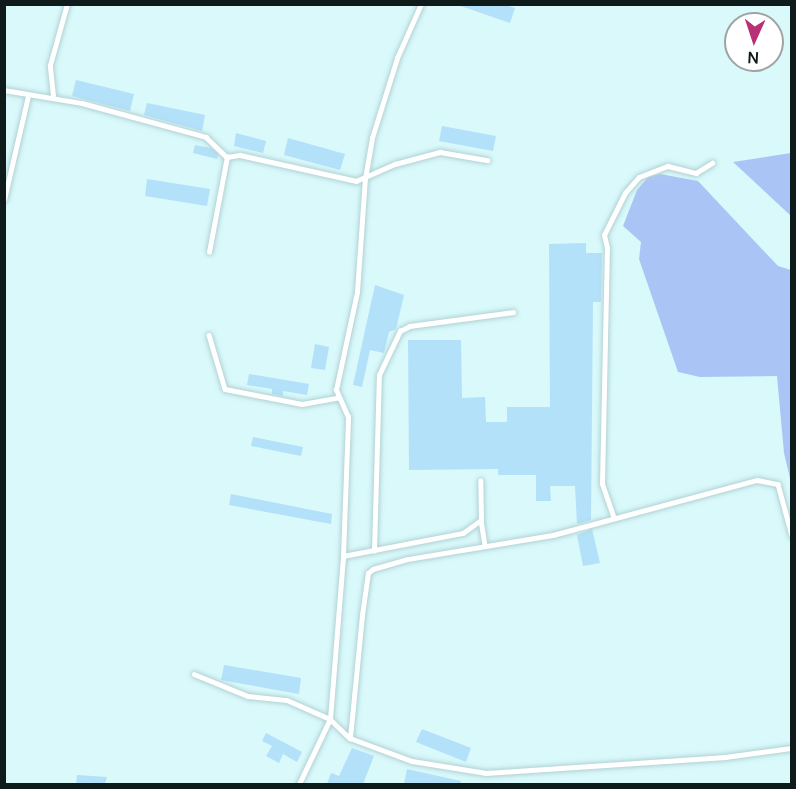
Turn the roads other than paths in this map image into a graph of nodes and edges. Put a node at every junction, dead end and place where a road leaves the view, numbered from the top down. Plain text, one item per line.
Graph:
1 (67, 4) edge
2 (421, 4) edge
3 (4, 90) edge
4 (28, 96) junction
5 (53, 96) junction
6 (227, 157) junction
7 (487, 160) dead end
8 (712, 163) dead end
9 (365, 179) junction
10 (4, 200) edge
11 (209, 252) dead end
12 (513, 312) dead end
13 (209, 335) dead end
14 (337, 398) junction
15 (480, 481) dead end
16 (613, 516) junction
17 (481, 520) junction
18 (792, 536) edge
19 (485, 546) junction
20 (374, 551) junction
21 (343, 556) junction
22 (194, 674) dead end
23 (330, 719) junction
24 (350, 738) junction
25 (792, 748) edge
26 (298, 784) edge

1 - 5 lane
2 - 9 lane
3 - 4 lane
4 - 5 lane
4 - 10 lane
5 - 6 lane
6 - 9 lane
6 - 11 lane
7 - 9 lane
8 - 16 lane
9 - 14 lane
12 - 20 lane
13 - 14 lane
14 - 21 lane
15 - 17 lane
16 - 18 lane
16 - 19 lane
17 - 19 lane
17 - 20 lane
19 - 24 lane
20 - 21 lane
21 - 23 lane
22 - 23 lane
23 - 24 lane
23 - 26 lane
24 - 25 lane

